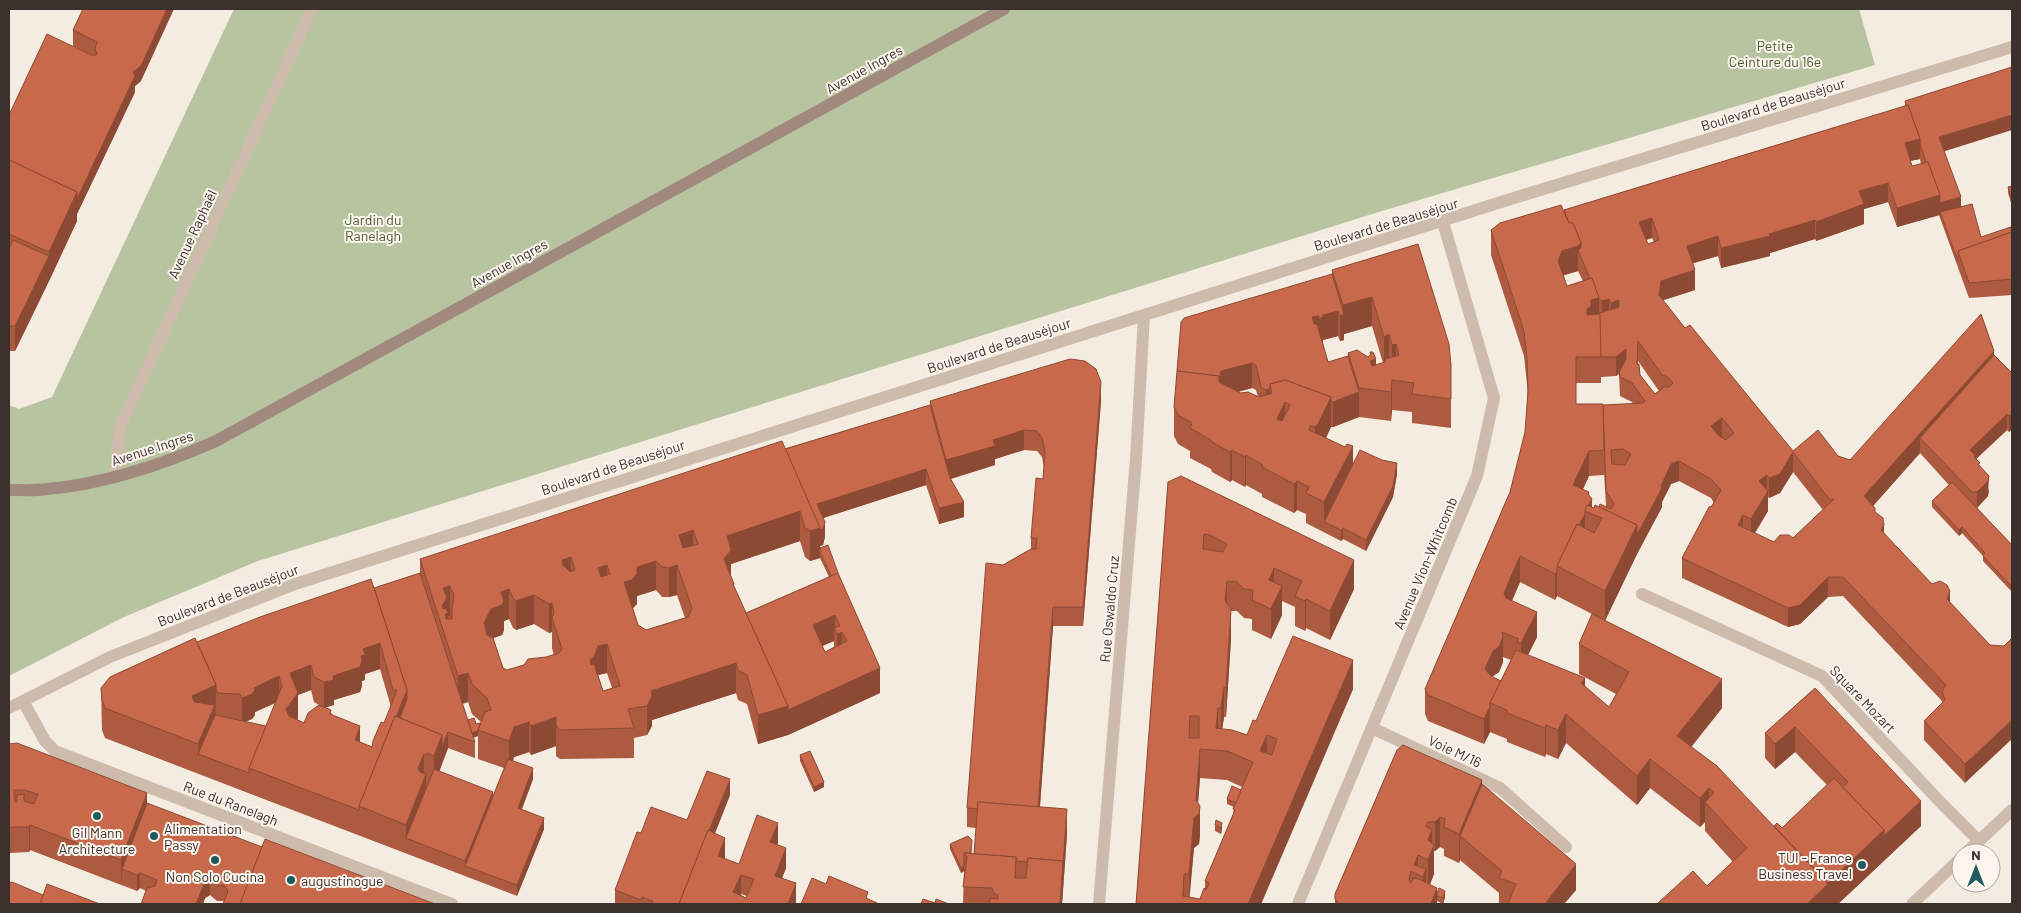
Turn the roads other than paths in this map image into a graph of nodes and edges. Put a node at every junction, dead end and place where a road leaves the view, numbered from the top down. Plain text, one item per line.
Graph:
1 (312, 9) edge
2 (1004, 9) edge
3 (2012, 47) edge
4 (1443, 222) junction
5 (1144, 315) junction
6 (115, 477) junction
7 (9, 490) edge
8 (1642, 594) dead end
9 (23, 701) junction
10 (9, 708) edge
11 (1372, 728) junction
12 (2012, 810) edge
13 (1979, 841) joint
14 (1566, 847) dead end
15 (1951, 867) edge
16 (452, 904) edge
17 (1099, 904) edge
18 (1298, 904) edge
19 (1912, 904) edge

1 - 6 street, Avenue Raphaël
2 - 6 main road, Avenue Ingres
3 - 4 street, Boulevard de Beauséjour
4 - 5 street, Boulevard de Beauséjour
4 - 11 street, Avenue Vion-Whitcomb
5 - 9 street, Boulevard de Beauséjour
5 - 17 street, Rue Oswaldo Cruz
6 - 7 main road, Avenue Ingres
8 - 13 street, Square Mozart
9 - 10 street, Boulevard de Beauséjour
9 - 16 street, Rue du Ranelagh
11 - 14 street, Voie M/16
11 - 18 street, Avenue Vion-Whitcomb
12 - 13 street
15 - 19 street

